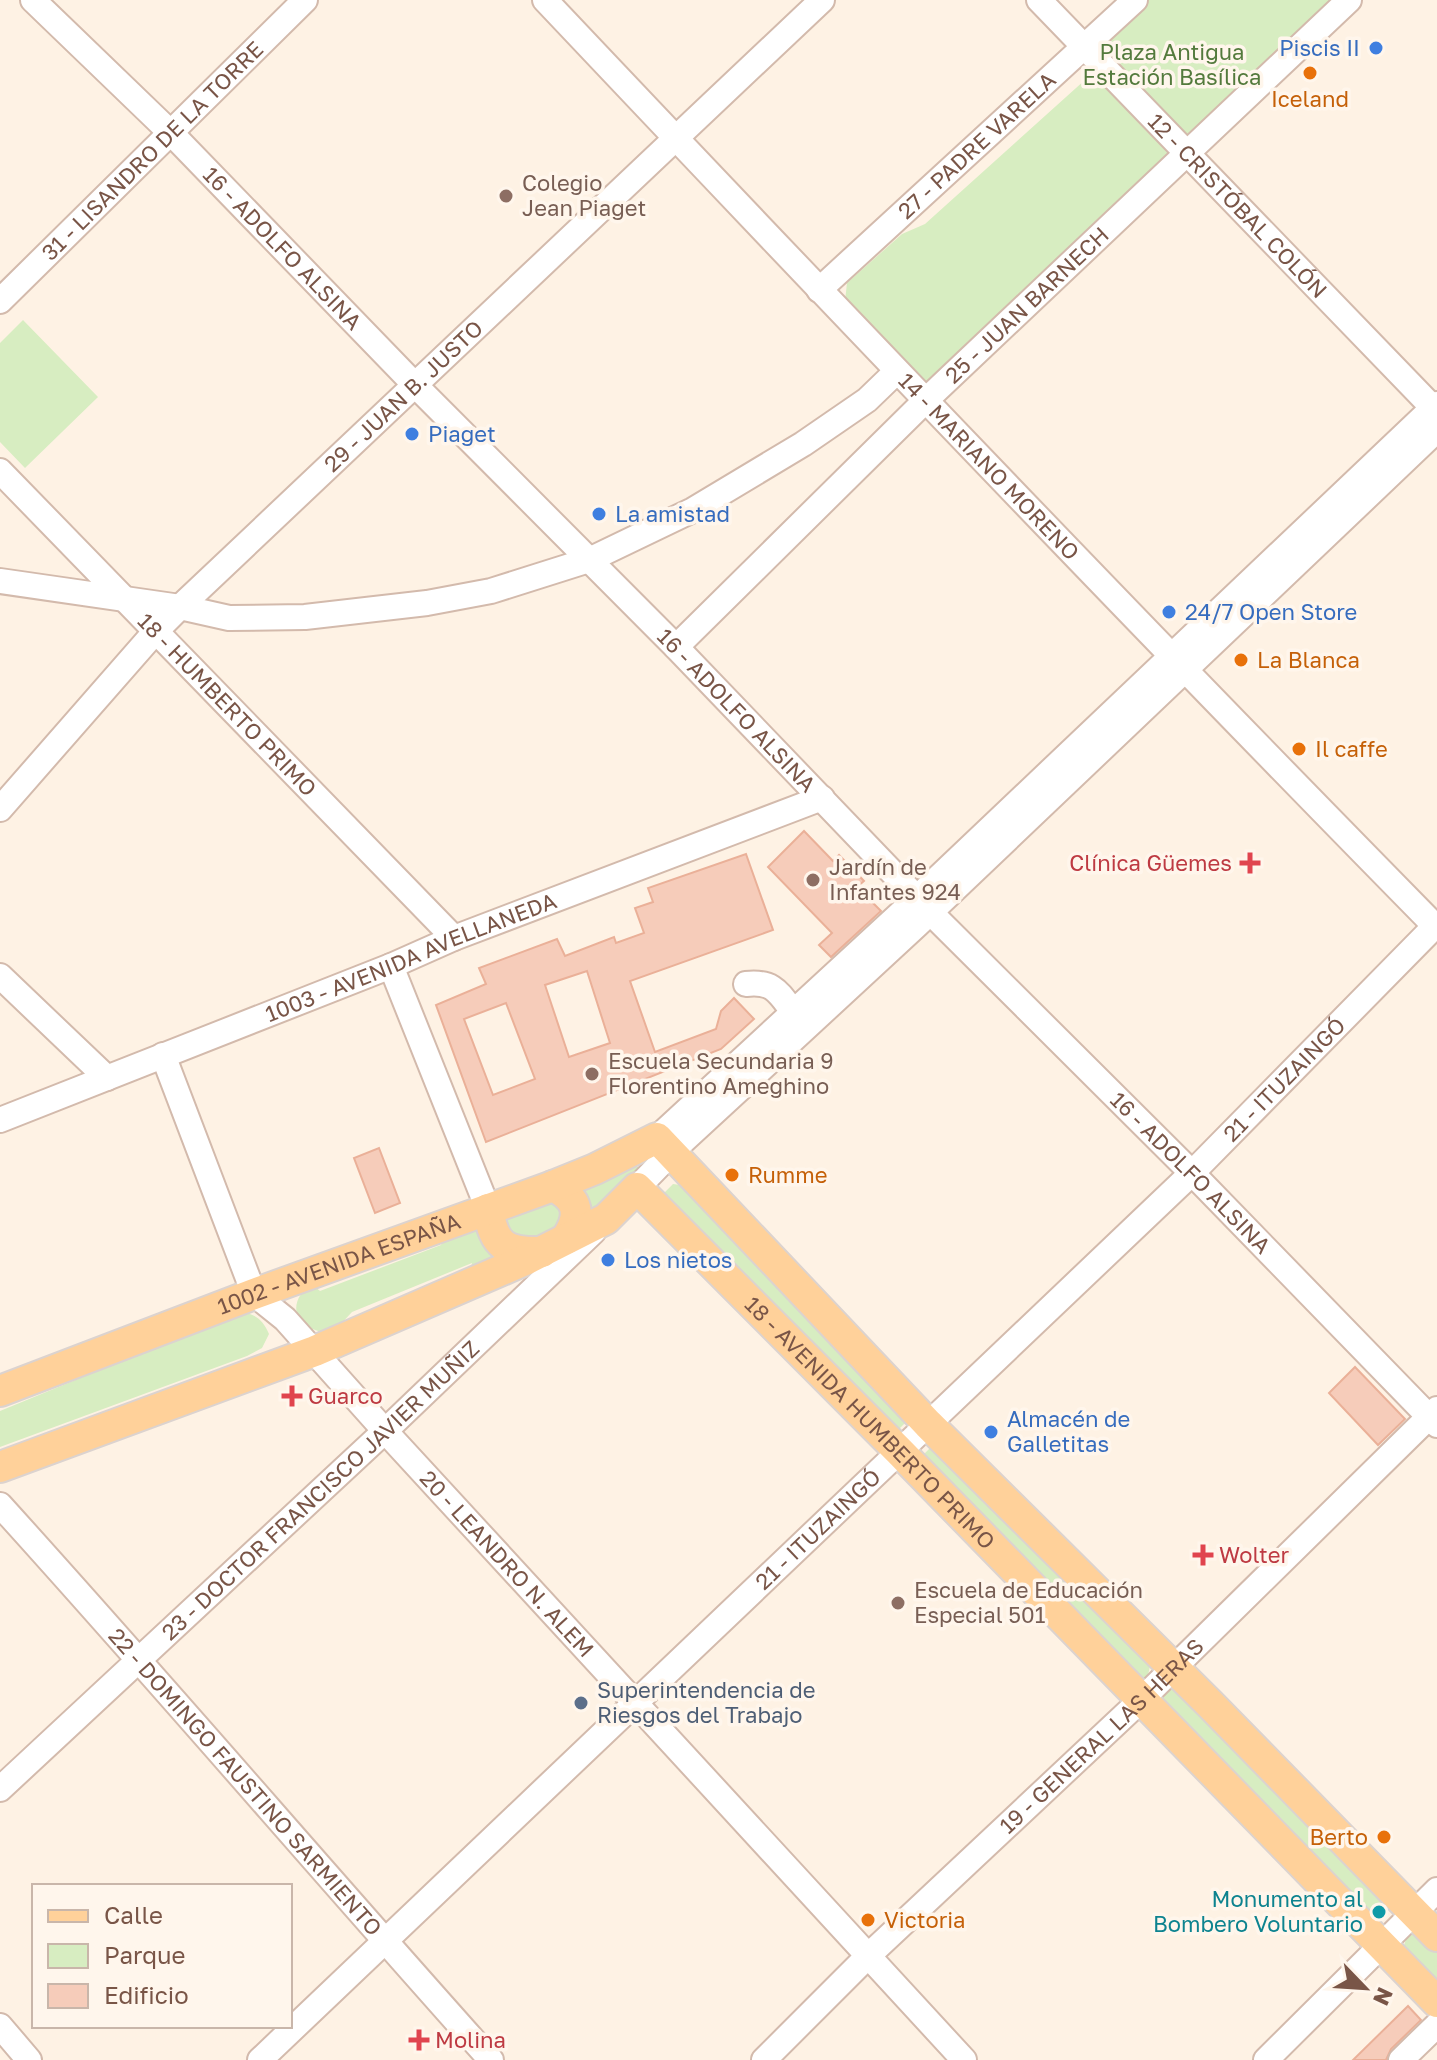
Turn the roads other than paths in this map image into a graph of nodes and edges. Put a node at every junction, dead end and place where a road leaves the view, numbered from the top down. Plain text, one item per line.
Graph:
1 (33, 0) edge
2 (305, 0) edge
3 (545, 0) edge
4 (822, 0) edge
5 (1039, 0) edge
6 (1135, 0) edge
7 (1349, 0) edge
8 (1086, 48) junction
9 (172, 134) junction
10 (677, 140) junction
11 (1188, 152) junction
12 (819, 290) junction
13 (0, 301) edge
14 (896, 372) junction
15 (415, 385) junction
16 (924, 402) junction
17 (1436, 414) edge
18 (0, 471) edge
19 (589, 560) junction
20 (0, 581) edge
21 (123, 599) junction
22 (180, 607) junction
23 (155, 632) junction
24 (676, 647) junction
25 (1177, 664) junction
26 (822, 798) junction
27 (0, 809) edge
28 (924, 905) junction
29 (1436, 926) edge
30 (454, 938) junction
31 (391, 966) junction
32 (0, 976) edge
33 (746, 984) dead end
34 (794, 1013) junction
35 (163, 1055) junction
36 (107, 1078) junction
37 (0, 1120) edge
38 (664, 1146) junction
39 (1192, 1173) junction
40 (553, 1186) junction
41 (637, 1188) junction
42 (488, 1209) junction
43 (606, 1219) junction
44 (554, 1245) junction
45 (254, 1294) junction
46 (315, 1351) junction
47 (0, 1391) edge
48 (1434, 1417) edge
49 (928, 1424) junction
50 (385, 1431) junction
51 (899, 1451) junction
52 (0, 1467) edge
53 (0, 1505) edge
54 (141, 1660) junction
55 (1173, 1668) junction
56 (1141, 1700) junction
57 (635, 1702) junction
58 (0, 1789) edge
59 (1437, 1890) edge
60 (1414, 1912) junction
61 (1437, 1936) edge
62 (384, 1941) junction
63 (1380, 1945) junction
64 (868, 1956) junction
65 (1437, 2002) edge
66 (1437, 2025) edge
67 (0, 2026) edge
68 (29, 2060) edge
69 (260, 2060) edge
70 (491, 2060) edge
71 (764, 2060) edge
72 (964, 2060) edge
73 (1266, 2060) edge
74 (1401, 2060) edge

1 - 9 street, 16 - ADOLFO ALSINA
2 - 9 street, 31 - LISANDRO DE LA TORRE
3 - 10 street, 14 - MARIANO MORENO
4 - 10 street, 29 - JUAN B. JUSTO
5 - 8 street, 12 - CRISTÓBAL COLÓN
6 - 8 street, 27 - PADRE VARELA
7 - 11 street, 25 - JUAN BARNECH
8 - 11 street, 12 - CRISTÓBAL COLÓN
8 - 12 street, 27 - PADRE VARELA
9 - 13 street, 31 - LISANDRO DE LA TORRE
9 - 15 street, 16 - ADOLFO ALSINA
10 - 12 street, 14 - MARIANO MORENO
10 - 15 street, 29 - JUAN B. JUSTO
11 - 16 street, 25 - JUAN BARNECH
11 - 17 street, 12 - CRISTÓBAL COLÓN
12 - 14 street, 14 - MARIANO MORENO
14 - 16 street, 14 - MARIANO MORENO
14 - 19 street
15 - 19 street, 16 - ADOLFO ALSINA
15 - 22 street, 29 - JUAN B. JUSTO
16 - 24 street, 25 - JUAN BARNECH
16 - 25 street, 14 - MARIANO MORENO
17 - 25 street
18 - 21 street, 18 - HUMBERTO PRIMO
19 - 22 street
19 - 24 street, 16 - ADOLFO ALSINA
20 - 21 street
21 - 22 street
21 - 23 street, 18 - HUMBERTO PRIMO
22 - 23 street, 29 - JUAN B. JUSTO
23 - 27 street, 29 - JUAN B. JUSTO
23 - 30 street, 18 - HUMBERTO PRIMO
24 - 26 street, 16 - ADOLFO ALSINA
25 - 28 street
25 - 29 street, 14 - MARIANO MORENO
26 - 28 street, 16 - ADOLFO ALSINA
26 - 30 street, 1003 - AVENIDA AVELLANEDA
28 - 34 street
28 - 38 street
28 - 39 street, 16 - ADOLFO ALSINA
29 - 39 street, 21 - ITUZAINGÓ
30 - 31 street, 1003 - AVENIDA AVELLANEDA
31 - 35 street, 1003 - AVENIDA AVELLANEDA
31 - 42 street
32 - 36 street
33 - 34 street
34 - 38 street
35 - 36 street, 1003 - AVENIDA AVELLANEDA
35 - 45 street
36 - 37 street, 1003 - AVENIDA AVELLANEDA
38 - 40 main road, 1002 - AVENIDA ESPAÑA
38 - 41 street
38 - 49 main road, 18 - AVENIDA HUMBERTO PRIMO
39 - 48 street, 16 - ADOLFO ALSINA
39 - 49 street, 21 - ITUZAINGÓ
40 - 42 main road, 1002 - AVENIDA ESPAÑA
40 - 44 main road
41 - 43 main road, 23 - DOCTOR FRANCISCO JAVIER MUÑIZ
41 - 51 main road, 18 - AVENIDA HUMBERTO PRIMO
42 - 44 main road
42 - 45 main road, 1002 - AVENIDA ESPAÑA
43 - 44 main road
43 - 50 street, 23 - DOCTOR FRANCISCO JAVIER MUÑIZ
44 - 46 main road
45 - 46 street, 20 - LEANDRO N. ALEM
45 - 47 main road, 1002 - AVENIDA ESPAÑA
46 - 50 street, 20 - LEANDRO N. ALEM
46 - 52 main road
48 - 55 street, 19 - GENERAL LAS HERAS
49 - 51 street, 21 - ITUZAINGÓ
49 - 55 main road, 18 - AVENIDA HUMBERTO PRIMO
50 - 54 street, 23 - DOCTOR FRANCISCO JAVIER MUÑIZ
50 - 57 street, 20 - LEANDRO N. ALEM
51 - 56 main road, 18 - AVENIDA HUMBERTO PRIMO
51 - 57 street, 21 - ITUZAINGÓ
53 - 54 street, 22 - DOMINGO FAUSTINO SARMIENTO
54 - 58 street, 23 - DOCTOR FRANCISCO JAVIER MUÑIZ
54 - 62 street, 22 - DOMINGO FAUSTINO SARMIENTO
55 - 56 street, 19 - GENERAL LAS HERAS
55 - 60 main road, 18 - AVENIDA HUMBERTO PRIMO
56 - 63 main road, 18 - AVENIDA HUMBERTO PRIMO
56 - 64 street, 19 - GENERAL LAS HERAS
57 - 62 street, 21 - ITUZAINGÓ
57 - 64 street, 20 - LEANDRO N. ALEM
59 - 60 street
60 - 61 main road, 18 - AVENIDA HUMBERTO PRIMO
60 - 63 street
62 - 69 street, 21 - ITUZAINGÓ
62 - 70 street, 22 - DOMINGO FAUSTINO SARMIENTO
63 - 65 main road, 18 - AVENIDA HUMBERTO PRIMO
63 - 73 street
64 - 71 street, 19 - GENERAL LAS HERAS
64 - 72 street, 20 - LEANDRO N. ALEM
66 - 74 street
67 - 68 street

